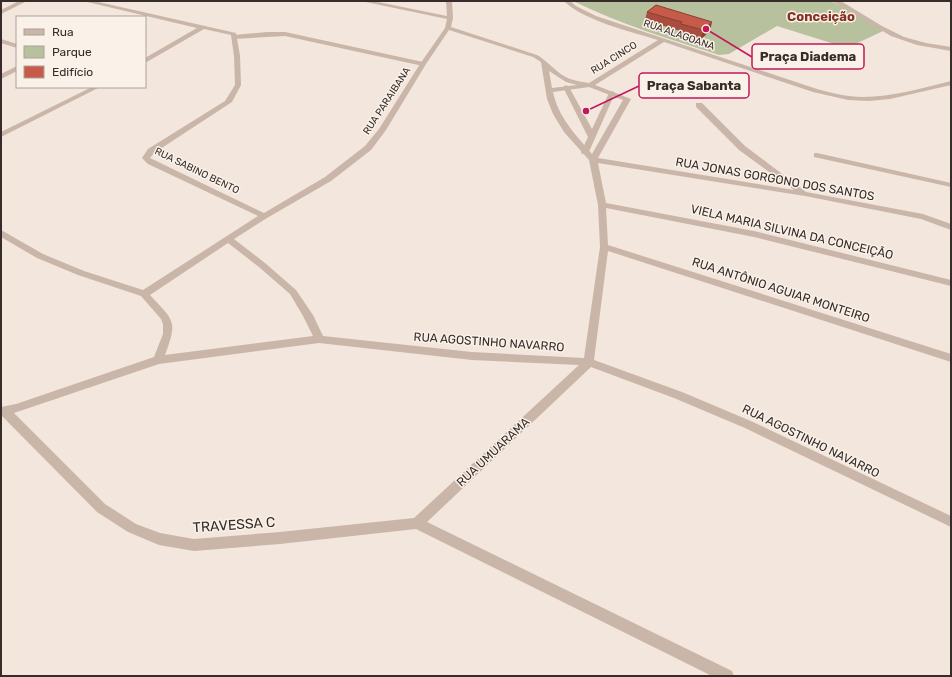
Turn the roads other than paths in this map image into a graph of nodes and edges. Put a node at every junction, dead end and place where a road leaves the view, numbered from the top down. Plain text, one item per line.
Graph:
1 (24, 1) edge
2 (86, 1) edge
3 (364, 1) edge
4 (449, 1) edge
5 (567, 1) edge
6 (835, 1) edge
7 (1, 12) edge
8 (450, 18) junction
9 (204, 27) junction
10 (448, 28) junction
11 (234, 35) junction
12 (663, 40) junction
13 (1, 41) edge
14 (16, 46) edge
15 (951, 48) edge
16 (146, 60) edge
17 (544, 61) junction
18 (423, 64) junction
19 (16, 69) edge
20 (1, 77) edge
21 (951, 84) edge
22 (590, 85) junction
23 (566, 87) junction
24 (95, 88) edge
25 (550, 90) junction
26 (612, 93) junction
27 (699, 105) dead end
28 (1, 135) edge
29 (592, 136) junction
30 (586, 152) junction
31 (817, 155) dead end
32 (593, 160) junction
33 (951, 185) edge
34 (805, 194) junction
35 (602, 205) junction
36 (264, 216) junction
37 (951, 227) edge
38 (1, 233) edge
39 (228, 239) junction
40 (604, 247) junction
41 (951, 283) edge
42 (144, 294) junction
43 (319, 339) junction
44 (951, 358) edge
45 (158, 360) junction
46 (589, 362) junction
47 (3, 411) edge
48 (951, 522) edge
49 (417, 523) junction
50 (727, 676) edge

1 - 7 street
2 - 9 street
3 - 8 street
4 - 8 street, RUA PARAIBANA
5 - 12 street, RUA ALAGOANA
6 - 15 street
8 - 10 street, RUA PARAIBANA
9 - 11 street
9 - 16 street
10 - 17 street
10 - 18 street, RUA PARAIBANA
11 - 18 street
11 - 36 street, RUA SABINO BENTO
12 - 21 street, RUA ALAGOANA
12 - 22 street, RUA CINCO
13 - 14 street
17 - 22 street
17 - 25 street
18 - 36 street, RUA PARAIBANA
19 - 20 street
22 - 23 street, RUA CINCO
22 - 26 street
23 - 25 street, RUA CINCO
23 - 29 street
24 - 28 street
25 - 30 street
26 - 29 street
26 - 32 street
27 - 34 street
29 - 30 street
30 - 32 street
31 - 33 street
32 - 34 street, RUA JONAS GORGONO DOS SANTOS
32 - 35 street
34 - 37 street, RUA JONAS GORGONO DOS SANTOS
35 - 40 street
35 - 41 street, VIELA MARIA SILVINA DA CONCEIÇÃO
36 - 39 street, RUA PARAIBANA
38 - 42 street
39 - 42 street, RUA PARAIBANA
39 - 43 street
40 - 44 street, RUA ANTÔNIO AGUIAR MONTEIRO
40 - 46 street
42 - 45 street
43 - 45 street, RUA AGOSTINHO NAVARRO
43 - 46 street, RUA AGOSTINHO NAVARRO
45 - 47 street, RUA AGOSTINHO NAVARRO
46 - 48 street, RUA AGOSTINHO NAVARRO
46 - 49 street, RUA UMUARAMA
47 - 49 street, TRAVESSA C
49 - 50 street

